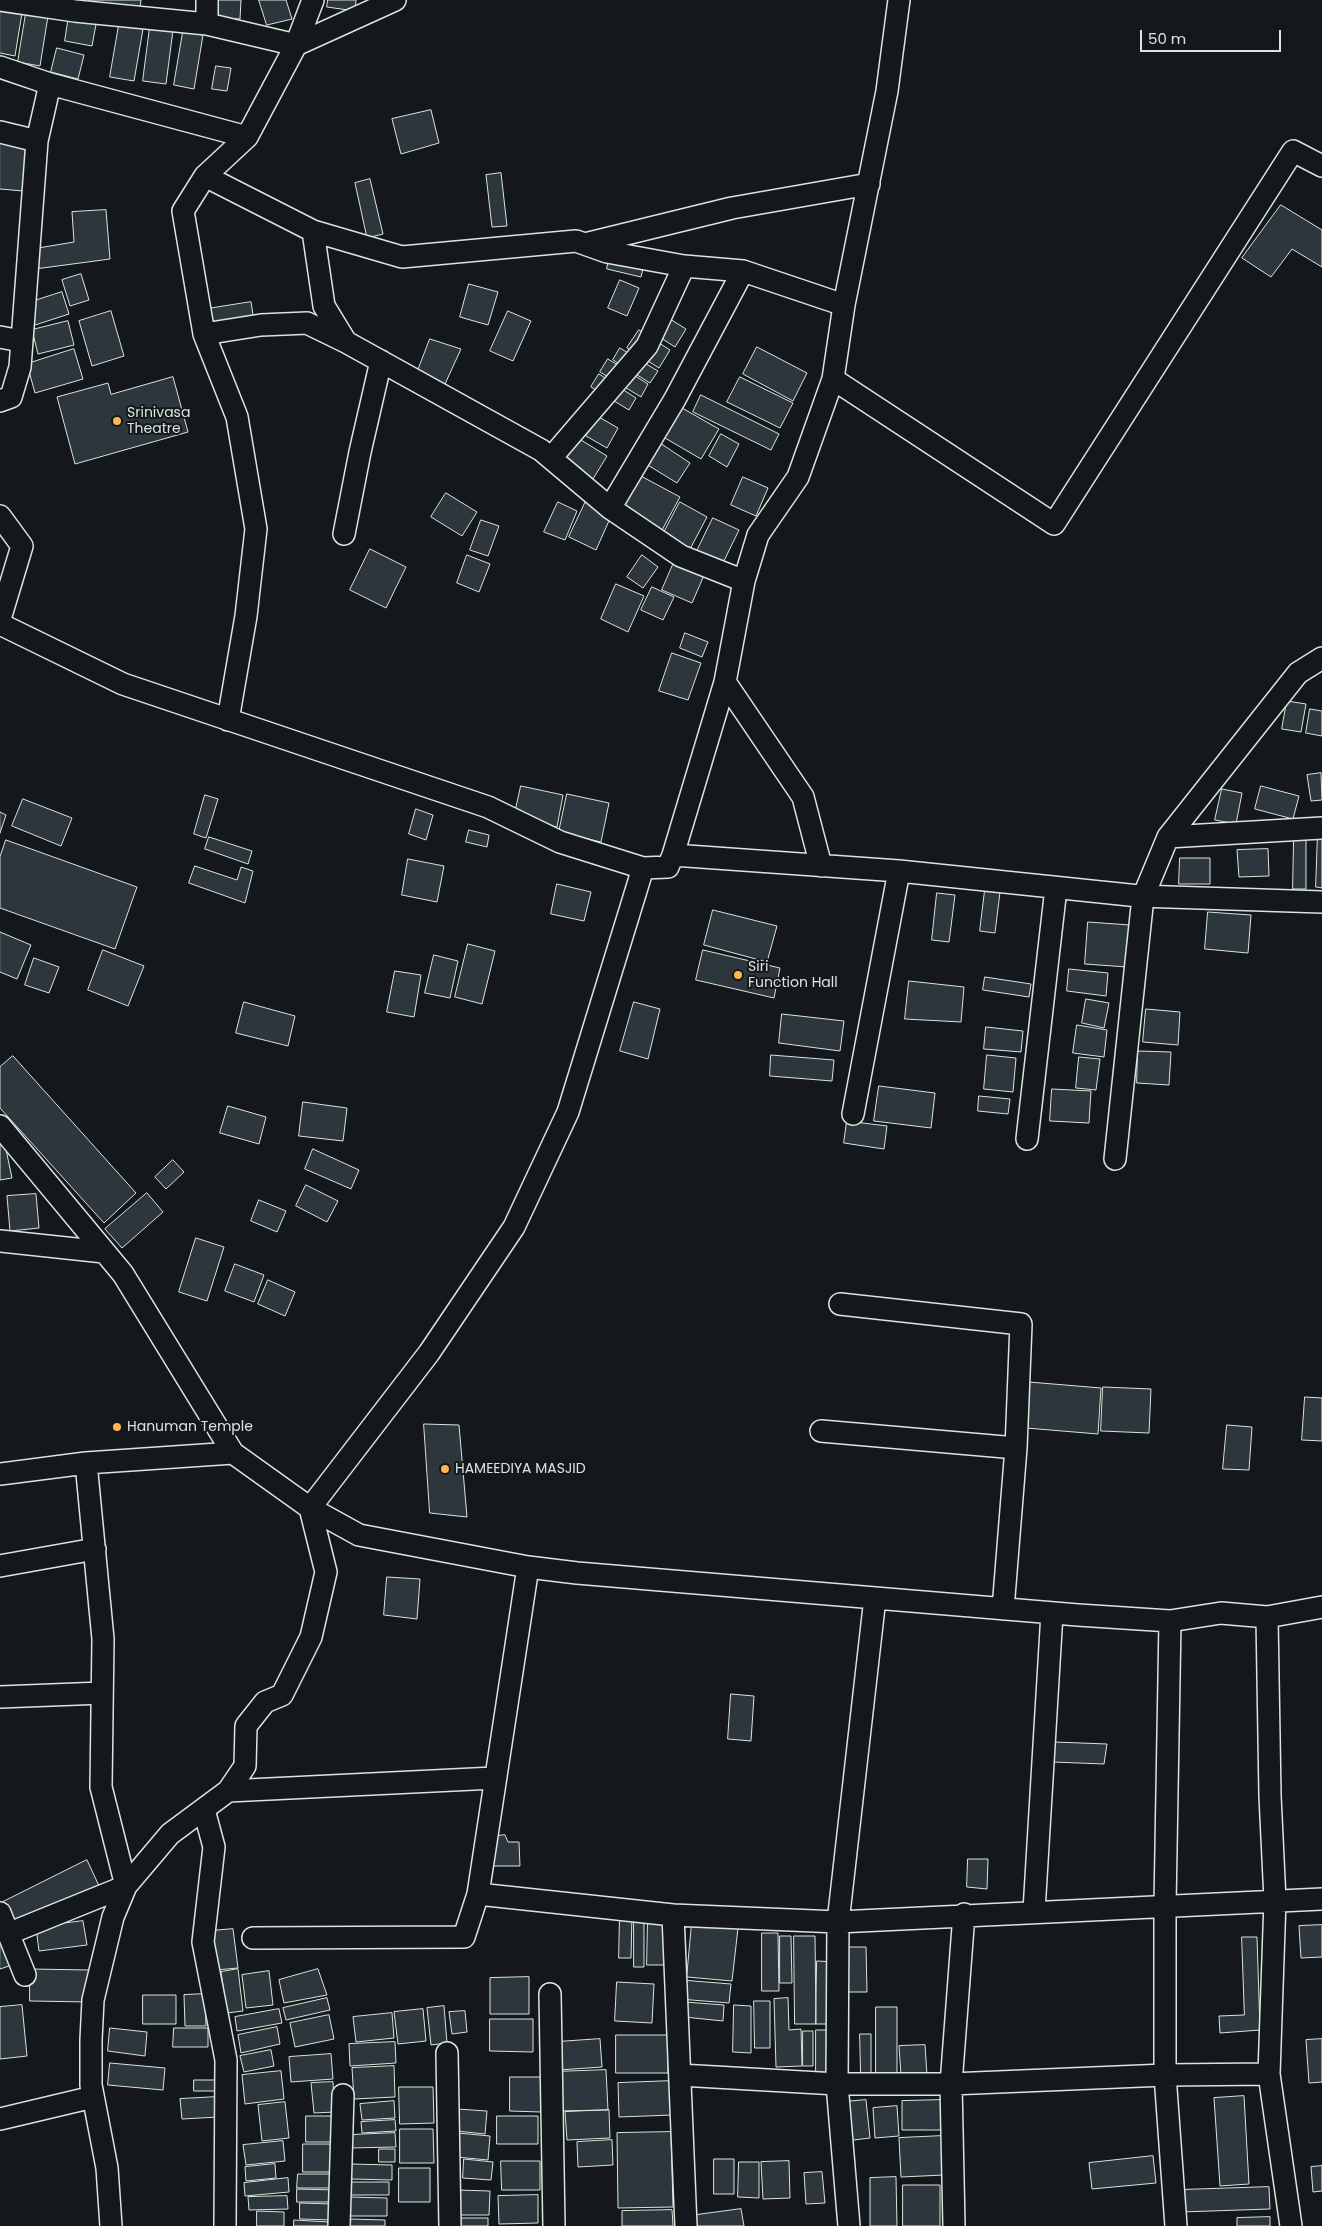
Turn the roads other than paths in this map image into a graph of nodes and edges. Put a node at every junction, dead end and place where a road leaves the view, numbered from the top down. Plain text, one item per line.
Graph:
1 (0, 0) edge
2 (207, 0) edge
3 (313, 0) edge
4 (395, 0) edge
5 (899, 0) edge
6 (76, 6) edge
7 (207, 24) junction
8 (296, 45) junction
9 (0, 67) edge
10 (50, 84) junction
11 (0, 132) edge
12 (247, 137) junction
13 (37, 141) junction
14 (1322, 166) edge
15 (205, 176) junction
16 (868, 184) junction
17 (313, 231) junction
18 (585, 244) junction
19 (684, 266) junction
20 (743, 271) junction
21 (844, 305) junction
22 (204, 334) junction
23 (10, 339) edge
24 (346, 342) junction
25 (381, 361) junction
26 (833, 379) junction
27 (0, 401) edge
28 (551, 458) junction
29 (610, 508) junction
30 (0, 516) edge
31 (344, 534) dead end
32 (744, 582) junction
33 (0, 619) edge
34 (0, 624) edge
35 (1322, 658) edge
36 (725, 682) junction
37 (228, 720) junction
38 (1322, 828) edge
39 (1168, 837) junction
40 (672, 855) junction
41 (821, 866) junction
42 (643, 868) junction
43 (899, 871) junction
44 (1056, 888) junction
45 (1143, 896) junction
46 (1322, 902) edge
47 (853, 1114) dead end
48 (0, 1126) edge
49 (1027, 1139) dead end
50 (1115, 1160) dead end
51 (0, 1241) edge
52 (104, 1252) junction
53 (840, 1304) dead end
54 (821, 1431) dead end
55 (1016, 1448) junction
56 (233, 1453) junction
57 (86, 1463) junction
58 (0, 1474) edge
59 (310, 1508) junction
60 (95, 1549) junction
61 (0, 1566) edge
62 (528, 1567) junction
63 (874, 1598) junction
64 (1322, 1607) edge
65 (1003, 1609) junction
66 (1052, 1613) junction
67 (1268, 1617) junction
68 (1170, 1621) junction
69 (102, 1693) junction
70 (0, 1697) edge
71 (494, 1778) junction
72 (228, 1791) junction
73 (204, 1810) junction
74 (126, 1886) junction
75 (478, 1894) junction
76 (1322, 1899) edge
77 (1275, 1900) junction
78 (1165, 1905) junction
79 (1034, 1911) junction
80 (0, 1913) edge
81 (964, 1914) junction
82 (673, 1915) junction
83 (838, 1922) junction
84 (10, 1933) junction
85 (253, 1938) dead end
86 (25, 1976) dead end
87 (550, 1994) dead end
88 (447, 2053) dead end
89 (1165, 2074) junction
90 (1269, 2074) junction
91 (680, 2075) junction
92 (837, 2084) junction
93 (952, 2084) junction
94 (343, 2095) dead end
95 (93, 2098) junction
96 (0, 2119) edge
97 (111, 2226) edge
98 (224, 2226) edge
99 (339, 2226) edge
100 (450, 2226) edge
101 (554, 2226) edge
102 (686, 2226) edge
103 (849, 2226) edge
104 (954, 2226) edge
105 (1176, 2226) edge
106 (1291, 2226) edge

1 - 6 street
2 - 7 street
3 - 8 street
4 - 8 street
5 - 16 street
6 - 7 street
7 - 8 street
8 - 12 street
9 - 10 street
10 - 12 street
10 - 13 street
11 - 13 street
12 - 15 street
13 - 23 street
14 - 26 street
15 - 17 street
15 - 22 street
16 - 18 street
16 - 21 street
17 - 18 street
17 - 24 street
18 - 19 street
19 - 20 street
19 - 28 street
20 - 21 street
20 - 29 street
21 - 26 street
22 - 24 street
22 - 37 street
23 - 27 street
24 - 25 street
25 - 28 street
25 - 31 street
26 - 32 street
28 - 29 street
29 - 32 street
30 - 33 street
32 - 36 street
34 - 37 street
35 - 39 street
36 - 40 street
36 - 41 street
37 - 42 street
38 - 39 street
39 - 45 street
40 - 41 street
40 - 42 street
41 - 43 street
42 - 59 street
43 - 44 street
43 - 47 street
44 - 45 street
44 - 49 street
45 - 46 street
45 - 50 street
48 - 52 street
51 - 52 street
52 - 56 street
53 - 55 street
54 - 55 street
55 - 65 street
56 - 57 street
56 - 59 street
57 - 58 street
57 - 60 street
59 - 62 street
59 - 72 street
60 - 61 street
60 - 69 street
62 - 63 street
62 - 71 street
63 - 65 street
63 - 83 street
64 - 67 street
65 - 66 street
66 - 68 street
66 - 79 street
67 - 68 street
67 - 77 street
68 - 78 street
69 - 70 street
69 - 74 street
71 - 72 street
71 - 75 street
72 - 73 street
73 - 74 street
73 - 98 street
74 - 84 street
74 - 95 street
75 - 82 street
75 - 85 street
76 - 77 street
77 - 78 street
77 - 90 street
78 - 79 street
78 - 89 street
79 - 81 street
80 - 84 street
81 - 83 street
81 - 93 street
82 - 83 street
82 - 91 street
83 - 92 street
84 - 86 street
87 - 101 street
88 - 100 street
89 - 90 street
89 - 93 street
89 - 105 street
90 - 106 street
91 - 92 street
91 - 102 street
92 - 93 street
92 - 103 street
93 - 104 street
94 - 99 street
95 - 96 street
95 - 97 street

